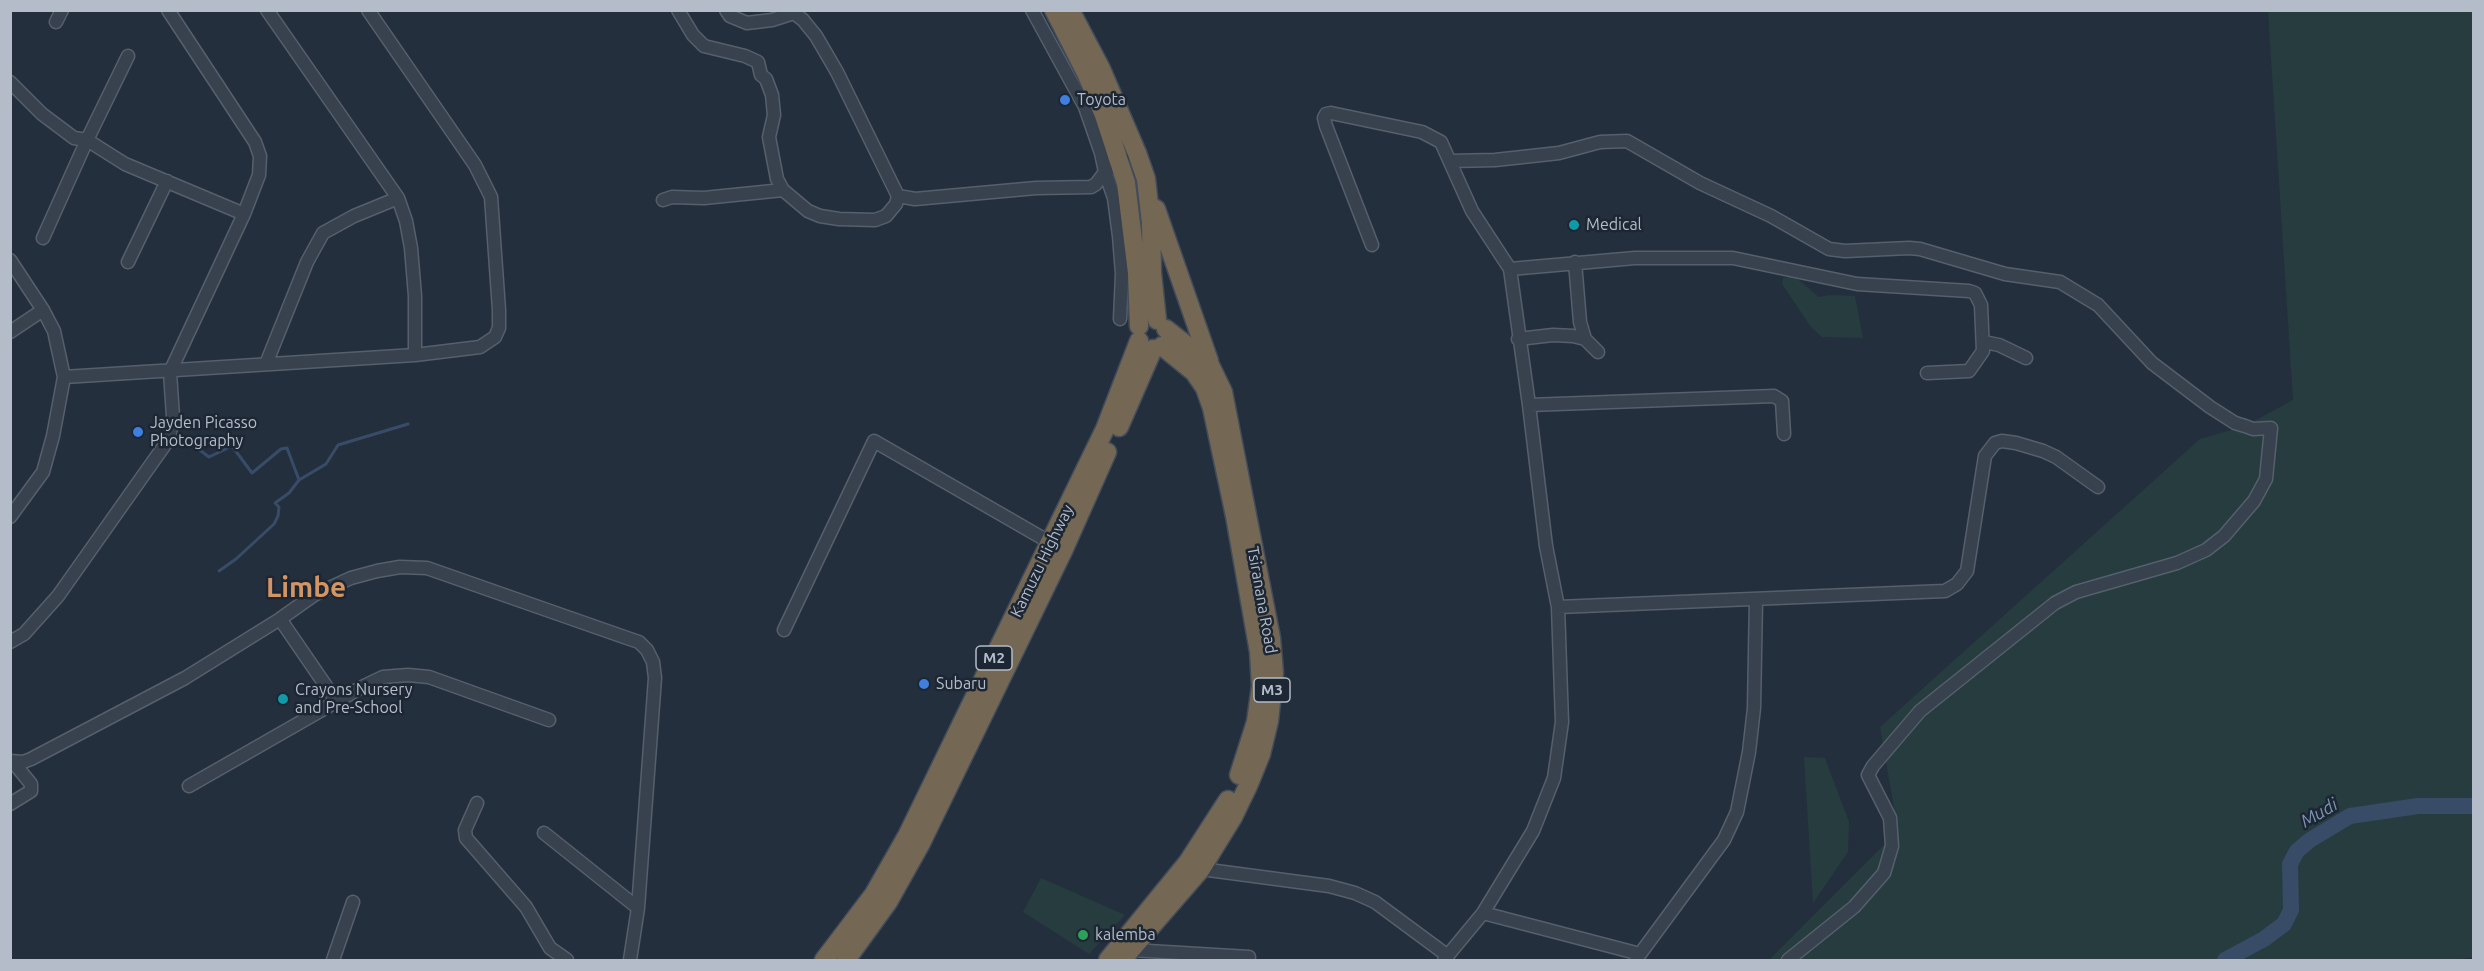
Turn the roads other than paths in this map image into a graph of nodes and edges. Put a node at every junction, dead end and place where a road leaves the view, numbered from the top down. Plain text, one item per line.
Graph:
1 (62, 10) edge
2 (168, 10) edge
3 (267, 10) edge
4 (368, 10) edge
5 (678, 10) edge
6 (726, 10) edge
7 (1032, 10) edge
8 (1054, 10) edge
9 (1070, 10) edge
10 (793, 12) edge
11 (56, 22) dead end
12 (128, 56) dead end
13 (10, 81) edge
14 (87, 140) junction
15 (1137, 153) junction
16 (1120, 160) junction
17 (1450, 161) junction
18 (1104, 172) junction
19 (1146, 179) junction
20 (167, 181) junction
21 (783, 190) junction
22 (898, 196) junction
23 (398, 198) junction
24 (663, 200) dead end
25 (244, 214) junction
26 (43, 238) dead end
27 (1372, 245) dead end
28 (10, 260) edge
29 (128, 262) dead end
30 (1575, 262) junction
31 (1510, 269) junction
32 (43, 310) junction
33 (1120, 319) dead end
34 (10, 332) edge
35 (1153, 335) junction
36 (1518, 339) junction
37 (1585, 339) junction
38 (1984, 342) junction
39 (1598, 352) dead end
40 (415, 355) junction
41 (2026, 358) dead end
42 (1209, 363) junction
43 (266, 364) junction
44 (170, 372) junction
45 (1927, 373) dead end
46 (64, 377) junction
47 (1529, 405) junction
48 (1784, 434) dead end
49 (2098, 487) dead end
50 (10, 517) edge
51 (1051, 543) junction
52 (1756, 599) junction
53 (1558, 607) junction
54 (280, 619) junction
55 (784, 630) dead end
56 (10, 642) edge
57 (337, 702) junction
58 (549, 720) dead end
59 (12, 762) edge
60 (189, 786) dead end
61 (477, 803) dead end
62 (10, 804) edge
63 (544, 833) dead end
64 (1194, 865) junction
65 (353, 902) dead end
66 (638, 908) junction
67 (1484, 913) junction
68 (1127, 955) edge
69 (1249, 957) dead end
70 (1638, 957) edge
71 (1446, 958) edge
72 (333, 960) edge
73 (567, 960) edge
74 (630, 960) edge
75 (824, 960) edge
76 (846, 960) edge
77 (1108, 960) edge
78 (1788, 960) edge

1 - 11 street
2 - 25 street
3 - 23 street
4 - 40 street
5 - 21 street
6 - 10 street
7 - 18 street
8 - 16 highway, Kamuzu Highway / M2
9 - 15 highway, Kamuzu Highway / M2
10 - 22 street
12 - 14 street
13 - 14 street
14 - 20 street
14 - 26 street
15 - 16 street
15 - 19 highway, Kamuzu Highway / M2
16 - 18 street
16 - 35 highway, Kamuzu Highway / M2
17 - 27 street
17 - 31 street
17 - 78 street
18 - 22 street
18 - 33 street
19 - 35 highway, Kamuzu Highway / M2
19 - 42 highway
20 - 25 street
20 - 29 street
21 - 22 street
21 - 24 street
23 - 40 street
23 - 43 street
25 - 44 street
28 - 32 street
30 - 31 street
30 - 37 street
30 - 38 street
31 - 36 street
32 - 34 street
32 - 46 street
35 - 42 highway, Tsiranana Road / M3
35 - 51 highway, Kamuzu Highway / M2
35 - 64 highway, Tsiranana Road / M3
35 - 76 highway, Kamuzu Highway / M2
36 - 37 street
36 - 47 street
37 - 39 street
38 - 41 street
38 - 45 street
40 - 43 street
42 - 64 highway, Tsiranana Road / M3
43 - 44 street
44 - 46 street
44 - 56 street
46 - 50 street
47 - 48 street
47 - 53 street
49 - 52 street
51 - 55 street
51 - 75 highway, Kamuzu Highway / M2
52 - 53 street
52 - 70 street
53 - 67 street
54 - 57 street
54 - 59 street
54 - 66 street
57 - 58 street
57 - 60 street
59 - 62 street
61 - 73 street
63 - 66 street
64 - 68 highway, Tsiranana Road / M3
64 - 71 street
64 - 77 highway, Tsiranana Road / M3
65 - 72 street
66 - 74 street
67 - 70 street
67 - 71 street
68 - 69 street

